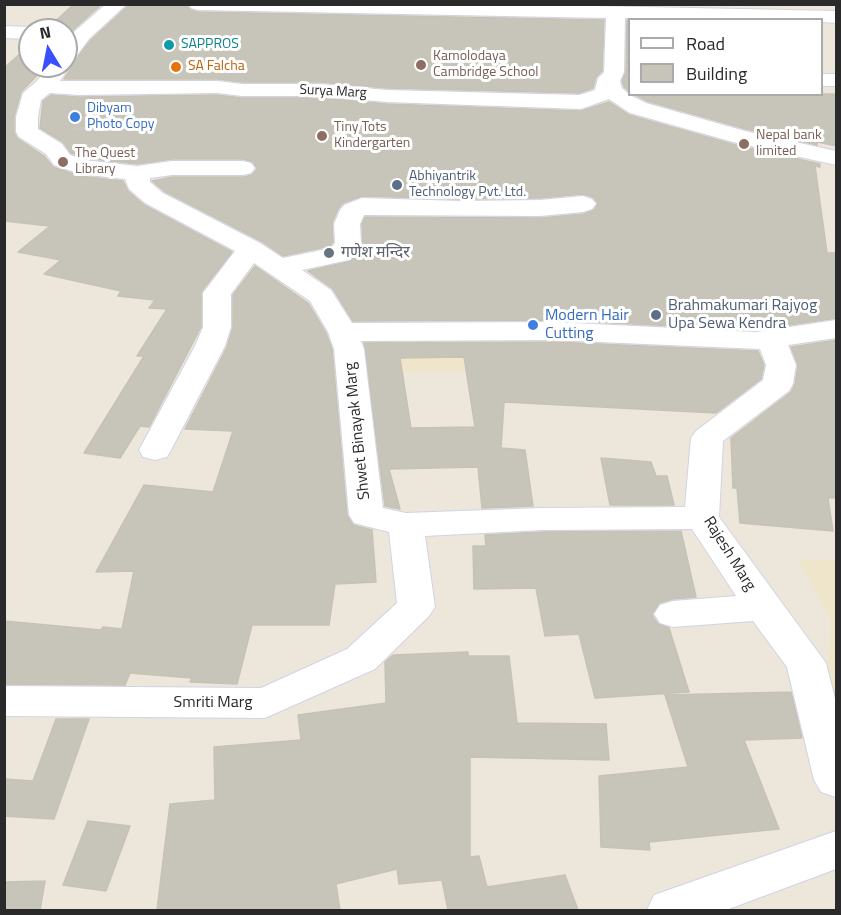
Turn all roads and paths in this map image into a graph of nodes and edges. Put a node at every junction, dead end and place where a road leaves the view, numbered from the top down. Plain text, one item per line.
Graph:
1 (118, 4) edge
2 (198, 4) edge
3 (549, 8) edge
4 (814, 10) edge
5 (615, 12) junction
6 (837, 17) edge
7 (78, 32) edge
8 (617, 74) edge
9 (51, 78) edge
10 (45, 86) junction
11 (157, 127) dead end
12 (16, 132) edge
13 (837, 158) edge
14 (243, 168) dead end
15 (137, 173) junction
16 (583, 204) dead end
17 (251, 249) junction
18 (280, 267) junction
19 (837, 329) edge
20 (343, 332) junction
21 (771, 338) junction
22 (155, 450) dead end
23 (702, 518) junction
24 (406, 525) junction
25 (763, 607) junction
26 (673, 614) dead end
27 (4, 701) edge
28 (837, 780) edge
29 (837, 850) edge
30 (671, 910) edge

1 - 7 street
2 - 3 street
3 - 5 street
4 - 5 street
4 - 6 street
5 - 8 street
8 - 10 street, Surya Marg
8 - 13 street
9 - 10 street
10 - 12 street
11 - 12 path
12 - 15 street
14 - 15 street
15 - 17 street
16 - 18 street
17 - 18 street
17 - 22 street
18 - 20 street
19 - 21 street
20 - 21 street
20 - 24 street, Shwet Binayak Marg
21 - 23 street, Rajesh Marg
23 - 24 street, Shwet Binayak Marg
23 - 25 street, Rajesh Marg
24 - 27 street, Smriti Marg
25 - 26 street
25 - 28 street, Rajesh Marg
29 - 30 street

